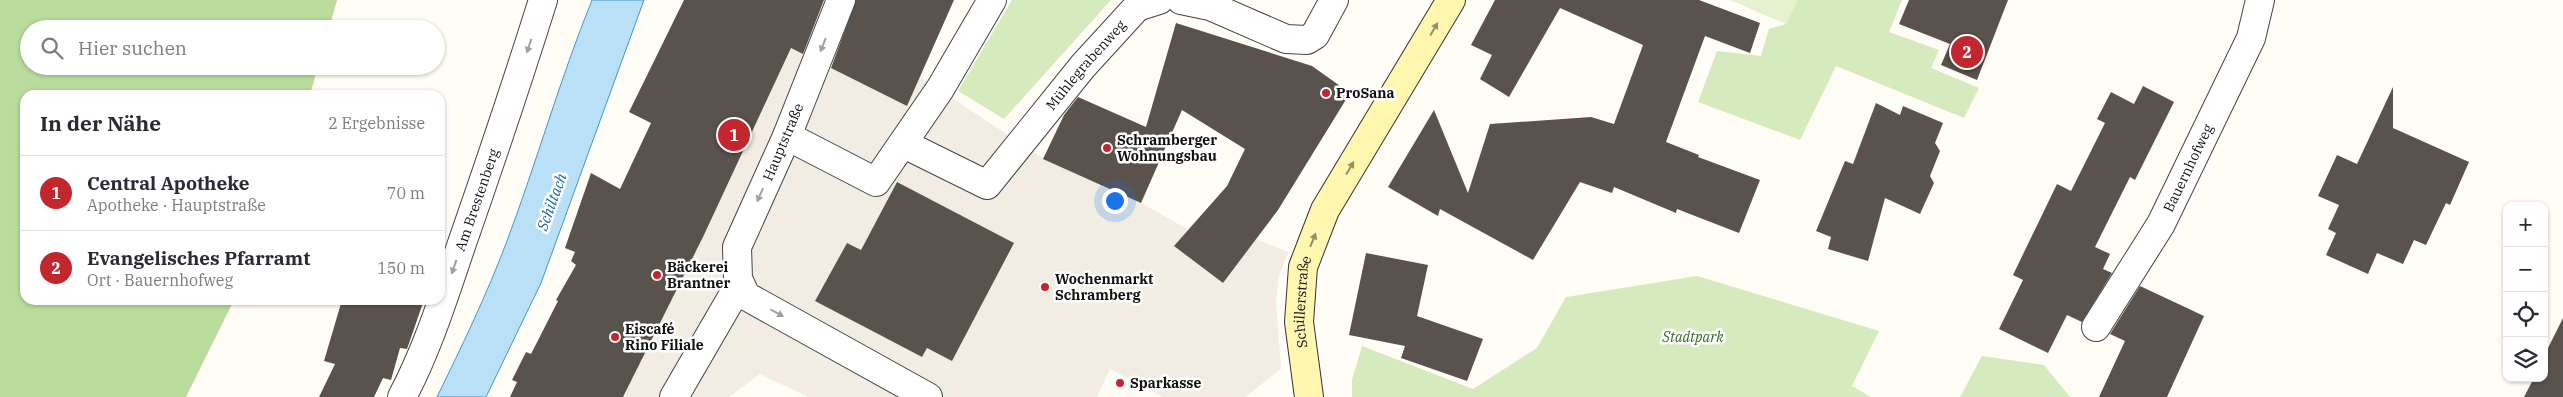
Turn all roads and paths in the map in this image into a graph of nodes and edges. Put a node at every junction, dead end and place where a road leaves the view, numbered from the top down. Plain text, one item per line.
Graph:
1 (543, 0) edge
2 (841, 0) edge
3 (992, 0) edge
4 (1159, 0) edge
5 (1181, 0) edge
6 (1334, 0) edge
7 (1452, 0) edge
8 (2260, 0) edge
9 (787, 136) junction
10 (904, 144) junction
11 (739, 285) junction
12 (445, 291) edge
13 (440, 305) edge
14 (2096, 327) dead end
15 (402, 397) edge
16 (674, 397) edge
17 (928, 397) edge
18 (1308, 397) edge

1 -> 12 street, Am Brestenberg
2 -> 9 street, Hauptstraße
3 - 10 street
4 - 10 street, Mühlegrabenweg
5 - 6 street
18 -> 7 main road, Schillerstraße
8 - 14 street, Bauernhofweg
9 - 10 street
9 -> 11 street, Hauptstraße
11 - 16 street
11 -> 17 street
13 -> 15 street, Am Brestenberg

